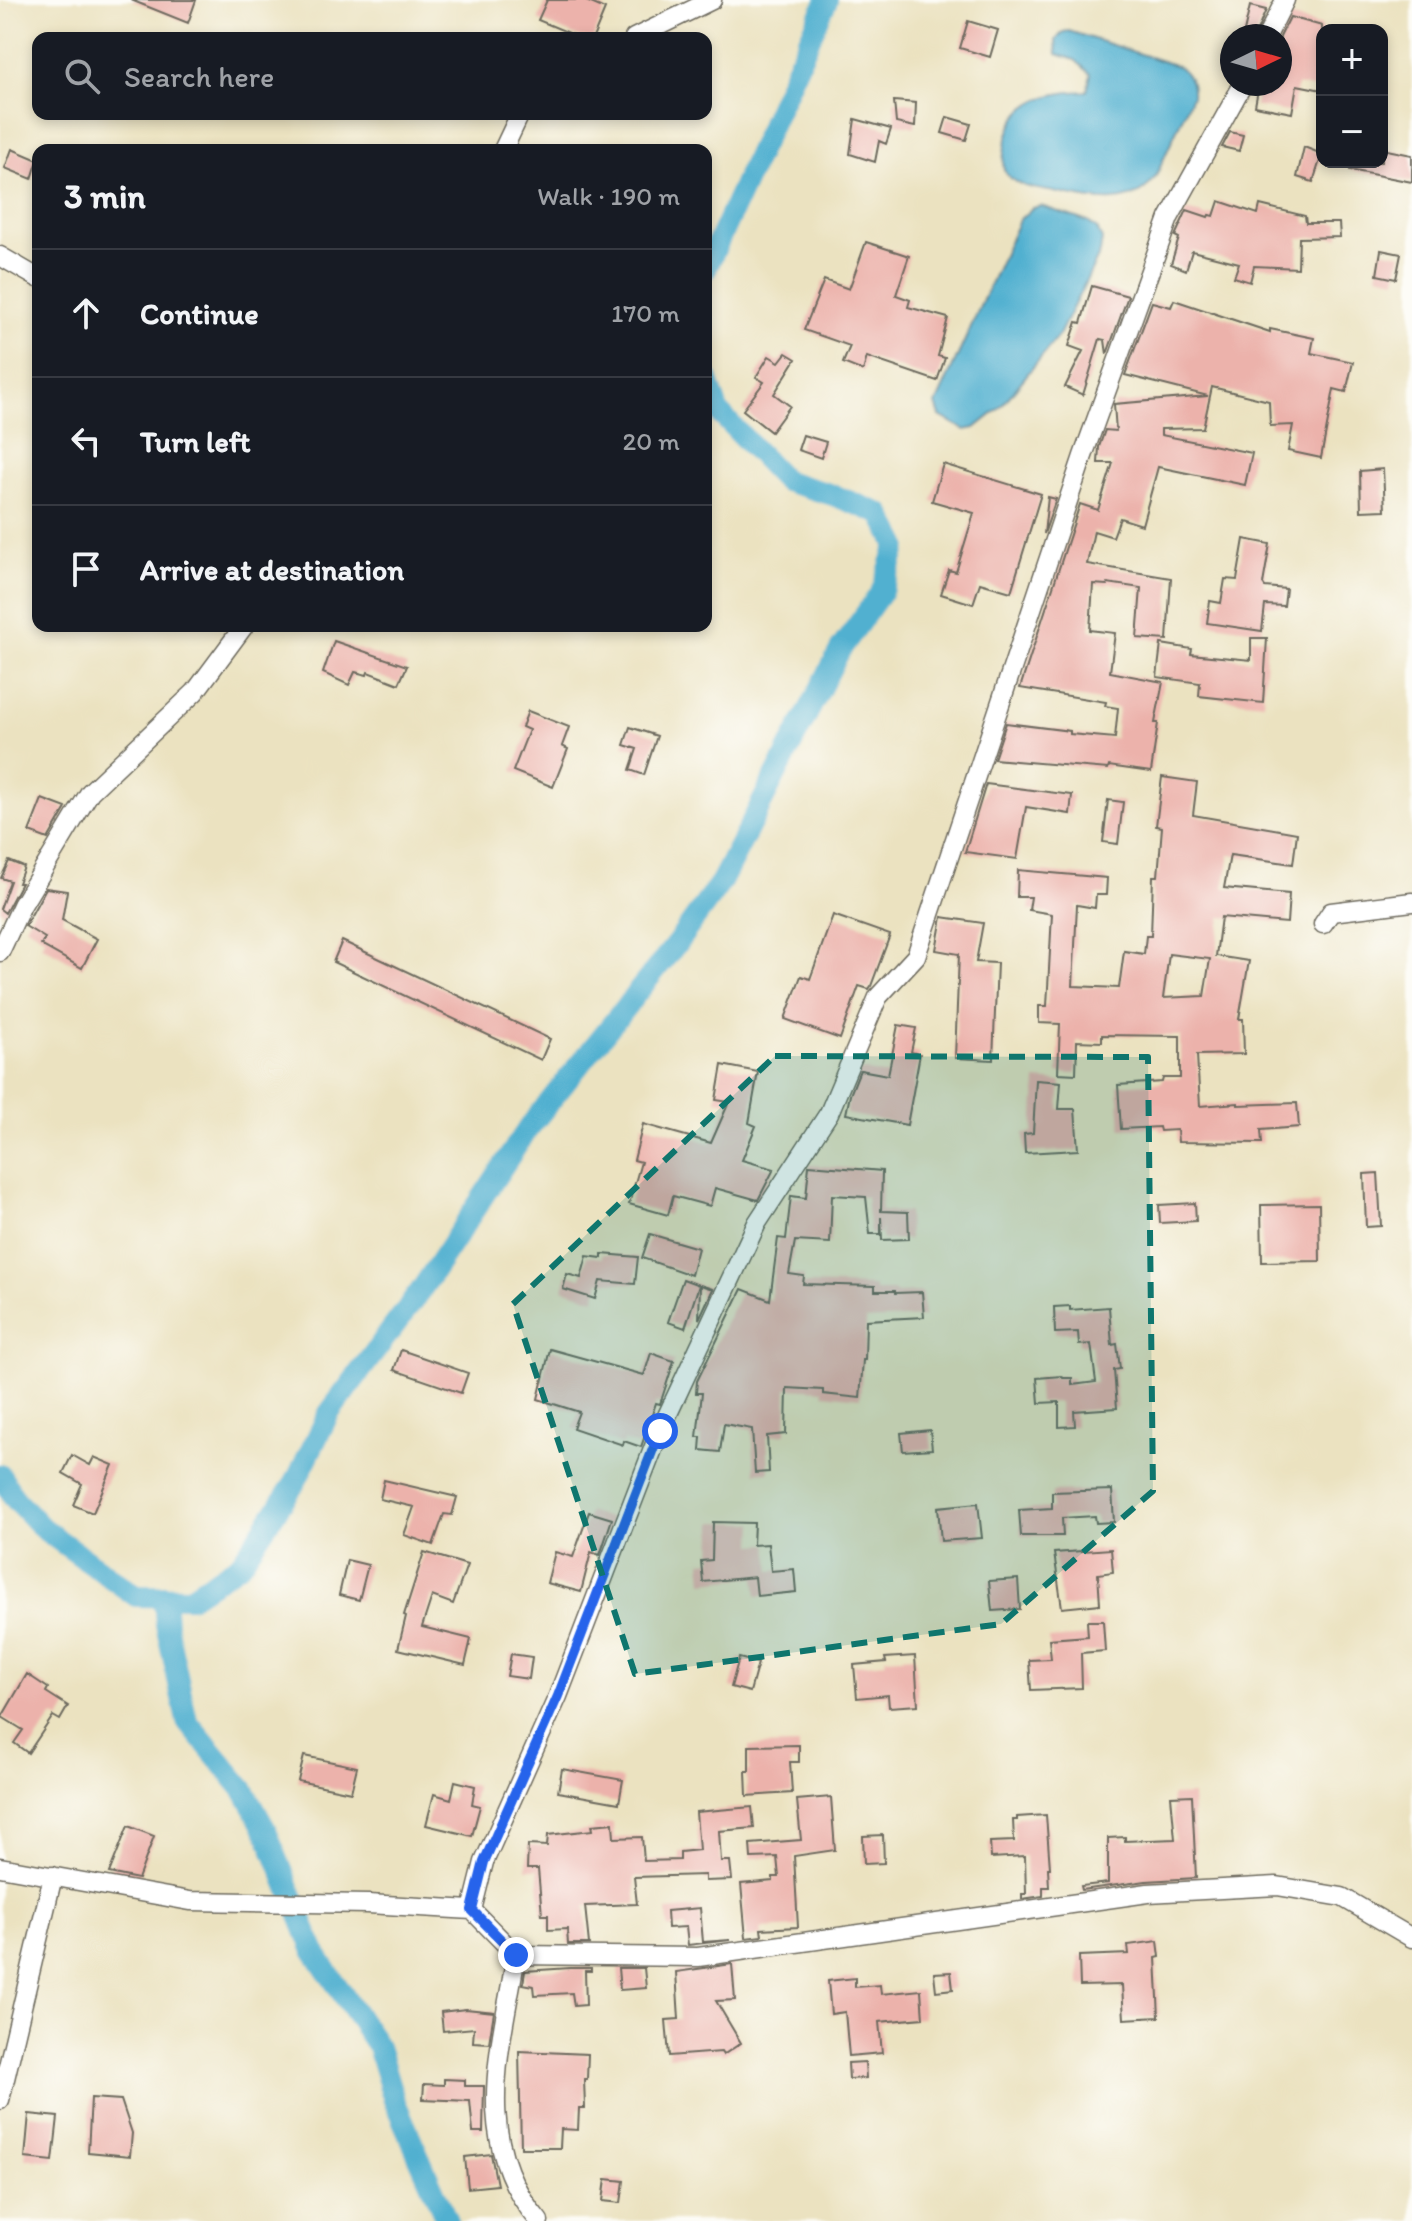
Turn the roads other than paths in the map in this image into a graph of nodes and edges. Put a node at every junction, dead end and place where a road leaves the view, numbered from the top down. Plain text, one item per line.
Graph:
1 (712, 0) edge
2 (1285, 0) edge
3 (1273, 24) edge
4 (646, 32) edge
5 (1236, 96) edge
6 (517, 120) edge
7 (506, 144) edge
8 (0, 256) edge
9 (32, 275) edge
10 (240, 632) edge
11 (1412, 902) edge
12 (1323, 924) dead end
13 (0, 952) edge
14 (0, 1867) edge
15 (53, 1876) junction
16 (472, 1910) junction
17 (1412, 1938) edge
18 (516, 1955) junction
19 (0, 2100) edge
20 (539, 2221) edge

1 - 4 street
2 - 3 street
5 - 16 street
6 - 7 street
8 - 9 street
10 - 13 street
11 - 12 street
14 - 15 street
15 - 16 street
15 - 19 street
16 - 18 street
17 - 18 street
18 - 20 street

